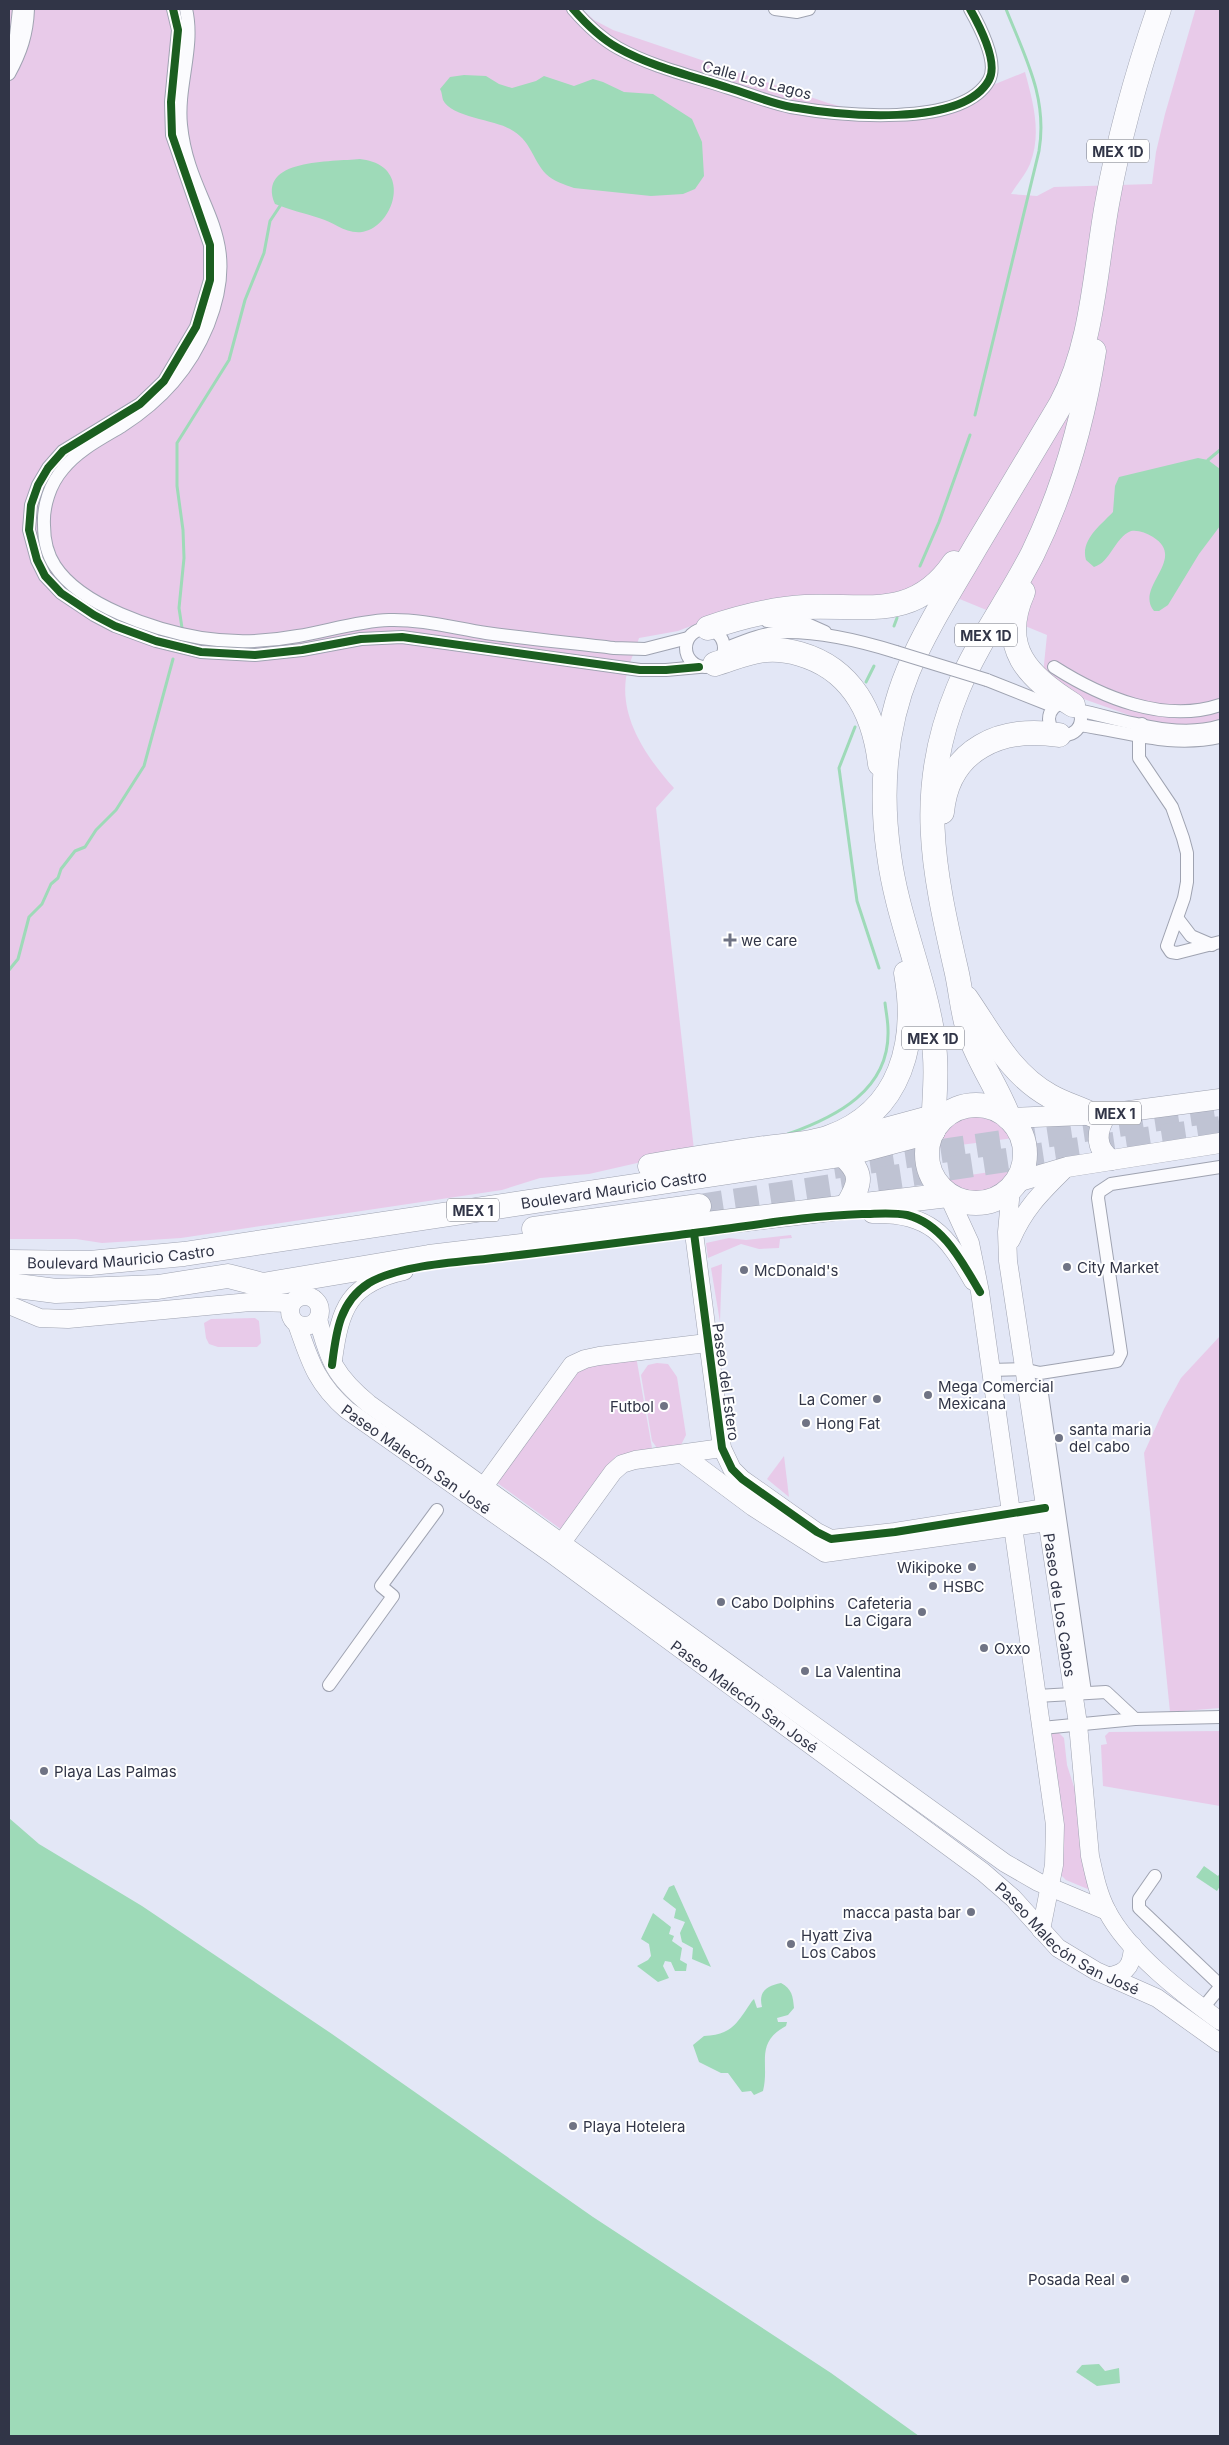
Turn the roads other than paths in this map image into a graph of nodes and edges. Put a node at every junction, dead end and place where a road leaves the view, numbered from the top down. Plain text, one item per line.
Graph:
1 (19, 9) edge
2 (28, 9) edge
3 (173, 9) edge
4 (186, 9) edge
5 (573, 9) edge
6 (775, 9) edge
7 (809, 9) edge
8 (970, 9) edge
9 (1159, 9) edge
10 (1168, 9) edge
11 (9, 54) edge
12 (9, 74) edge
13 (1097, 294) junction
14 (201, 329) junction
15 (60, 464) junction
16 (50, 558) junction
17 (37, 560) junction
18 (705, 633) junction
19 (834, 636) junction
20 (570, 643) junction
21 (568, 659) junction
22 (713, 660) junction
23 (1054, 667) dead end
24 (1026, 696) junction
25 (1220, 705) edge
26 (1186, 712) junction
27 (1066, 718) junction
28 (1220, 726) edge
29 (1140, 730) junction
30 (1183, 737) junction
31 (1220, 737) edge
32 (884, 803) junction
33 (940, 901) junction
34 (900, 906) junction
35 (1178, 919) junction
36 (1216, 944) edge
37 (959, 989) junction
38 (1220, 1099) edge
39 (1100, 1115) junction
40 (1009, 1118) junction
41 (933, 1122) junction
42 (1220, 1143) edge
43 (835, 1146) junction
44 (1112, 1160) junction
45 (1068, 1167) junction
46 (1220, 1167) edge
47 (1014, 1185) junction
48 (948, 1195) junction
49 (847, 1206) junction
50 (694, 1233) junction
51 (233, 1247) junction
52 (1007, 1249) junction
53 (429, 1257) junction
54 (504, 1257) junction
55 (9, 1262) edge
56 (228, 1276) junction
57 (9, 1284) edge
58 (980, 1292) junction
59 (292, 1303) junction
60 (9, 1305) edge
61 (318, 1319) junction
62 (297, 1324) junction
63 (707, 1343) junction
64 (332, 1365) junction
65 (1023, 1369) junction
66 (990, 1370) junction
67 (1041, 1387) dead end
68 (722, 1448) junction
69 (682, 1454) junction
70 (478, 1493) junction
71 (754, 1497) junction
72 (437, 1510) dead end
73 (1046, 1515) junction
74 (1011, 1520) junction
75 (557, 1549) junction
76 (714, 1654) junction
77 (704, 1668) junction
78 (330, 1685) dead end
79 (1079, 1692) junction
80 (1037, 1696) junction
81 (1220, 1716) edge
82 (1135, 1719) junction
83 (1078, 1724) junction
84 (1042, 1728) junction
85 (1155, 1876) dead end
86 (1050, 1887) junction
87 (1107, 1911) junction
88 (1041, 1930) junction
89 (1133, 1946) junction
90 (1111, 1976) junction
91 (1220, 1986) edge
92 (1203, 2008) junction
93 (1220, 2020) edge
94 (1220, 2043) edge

1 - 11 street
2 - 12 street
3 - 14 street
4 - 14 street
5 - 8 street, Calle Los Lagos
6 - 7 street
9 - 13 highway, MEX 1D
10 - 13 highway, MEX 1D
13 - 18 highway
13 - 27 highway
13 - 32 highway, MEX 1D
13 - 33 highway, MEX 1D
14 - 15 street
15 - 16 street
15 - 17 street
16 - 17 street
16 - 20 street
17 - 21 street
18 - 19 street
18 - 20 street
18 - 22 street
18 - 22 street
19 - 22 street
19 - 24 street, bridge
20 - 21 street
21 - 22 street
22 - 32 highway
23 - 26 street
24 - 27 street
24 - 27 street
25 - 26 street
26 - 30 street
27 - 29 street
27 - 33 highway
28 - 30 street
29 - 30 street
29 - 35 street
30 - 31 street
32 - 34 highway, MEX 1D
33 - 37 highway, MEX 1D
34 - 41 highway, MEX 1D
34 - 43 highway
35 - 36 street
35 - 36 street
37 - 39 highway
37 - 40 highway, MEX 1D
38 - 39 main road, MEX 1
39 - 40 main road, MEX 1
39 - 44 main road
40 - 41 highway
40 - 47 highway
41 - 43 highway
41 - 48 highway
42 - 44 main road
43 - 49 highway
43 - 51 highway, Boulevard Mauricio Castro
44 - 45 main road
45 - 47 main road
45 - 52 street
46 - 65 street
47 - 48 highway
47 - 52 street, Paseo de Los Cabos
48 - 49 highway, Boulevard Mauricio Castro
48 - 58 street
49 - 53 highway, Boulevard Mauricio Castro
50 - 54 street
50 - 58 street
50 - 63 street, Paseo del Estero
51 - 55 highway, Boulevard Mauricio Castro
51 - 56 highway, Boulevard Mauricio Castro
52 - 65 street, Paseo de Los Cabos
53 - 54 highway
53 - 56 highway, Boulevard Mauricio Castro
54 - 64 street
56 - 57 highway, Boulevard Mauricio Castro
58 - 66 street
59 - 60 street
59 - 61 street
59 - 62 street
61 - 62 street
61 - 64 street, Paseo Malecón San José
62 - 70 street, Paseo Malecón San José
63 - 68 street, Paseo del Estero
63 - 70 street
64 - 70 street, Paseo Malecón San José
65 - 66 street
65 - 73 street, Paseo de Los Cabos
66 - 74 street
67 - 79 street
68 - 69 street
68 - 71 street, Paseo del Estero
69 - 71 street, Paseo del Estero
69 - 75 street
70 - 75 street, Paseo Malecón San José
71 - 74 street, Paseo del Estero
72 - 78 street
73 - 74 street, Paseo del Estero
73 - 79 street, Paseo de Los Cabos
74 - 80 street
75 - 76 street, Paseo Malecón San José
75 - 77 street, Paseo Malecón San José
76 - 77 street
76 - 86 street, Paseo Malecón San José
77 - 88 street, Paseo Malecón San José
79 - 80 street
79 - 82 street
79 - 83 street, Paseo de Los Cabos
80 - 84 street
81 - 82 street
82 - 83 street
83 - 84 street
83 - 87 street, Paseo de Los Cabos
84 - 86 street
85 - 91 street
86 - 87 street, Paseo Malecón San José
86 - 88 street
87 - 89 street, Paseo de Los Cabos
88 - 90 street, Paseo Malecón San José
89 - 90 street
89 - 92 street, Paseo de Los Cabos
90 - 94 street, Paseo Malecón San José
91 - 92 street
92 - 93 street

